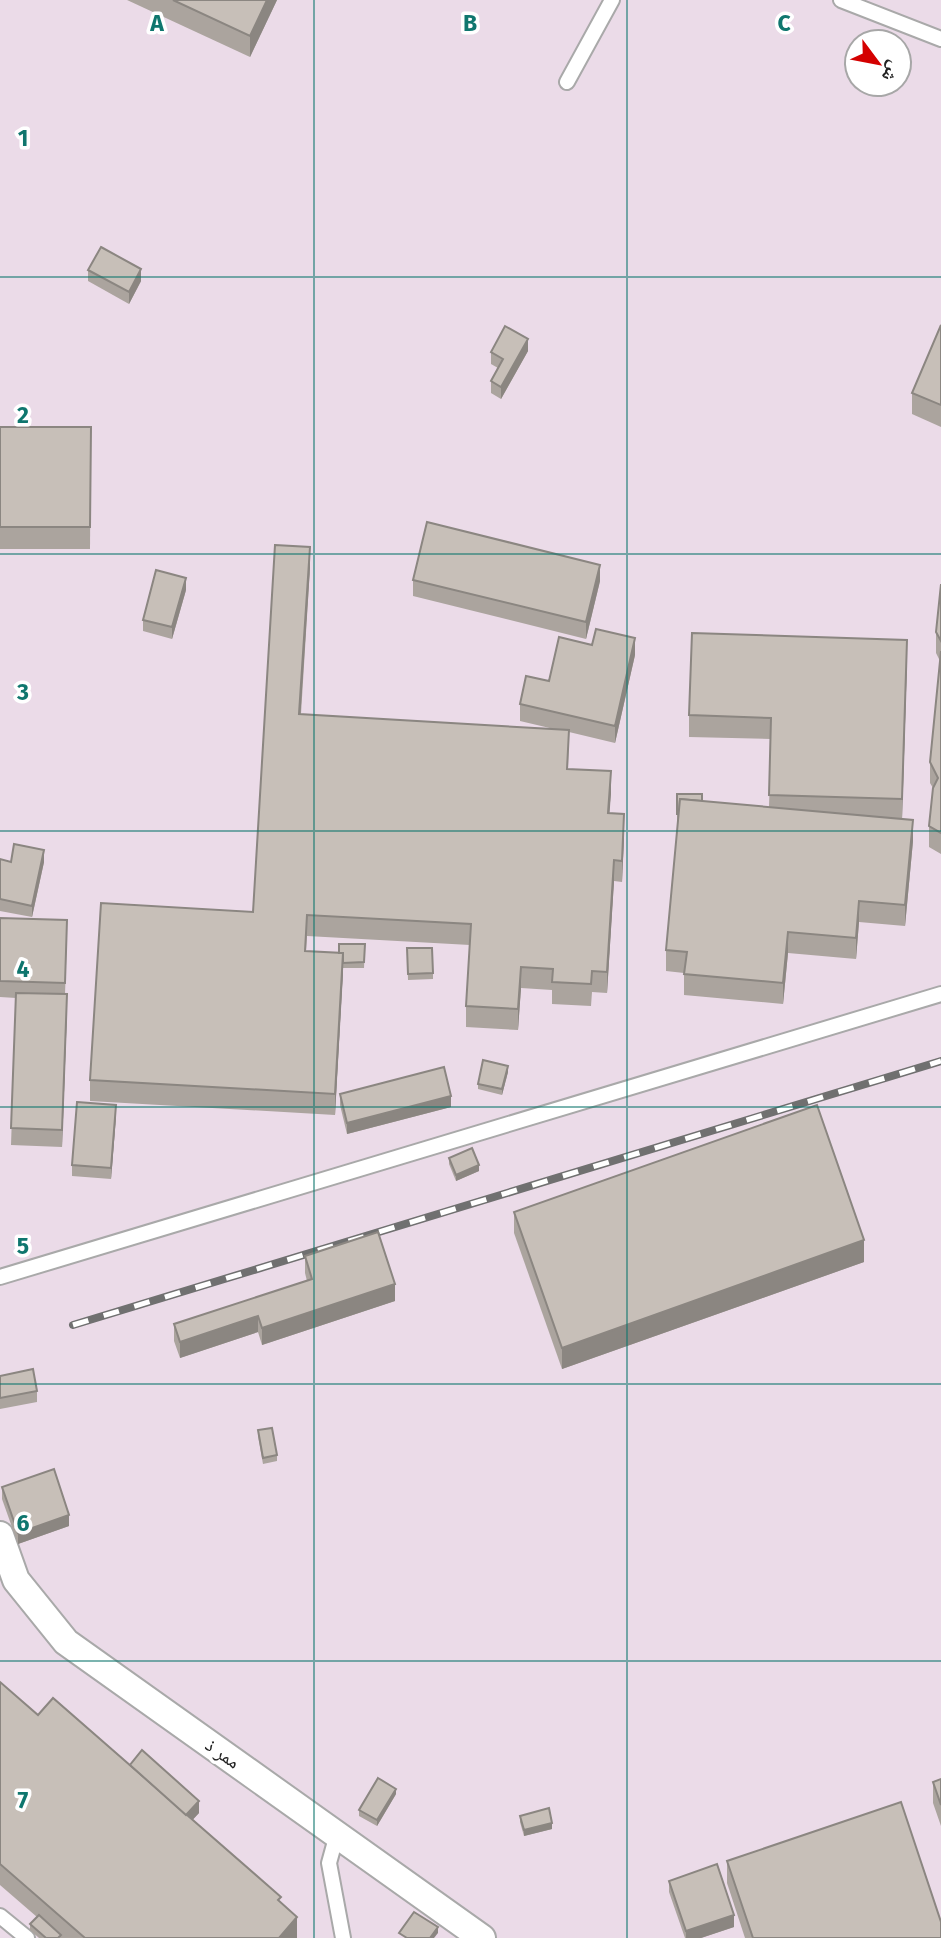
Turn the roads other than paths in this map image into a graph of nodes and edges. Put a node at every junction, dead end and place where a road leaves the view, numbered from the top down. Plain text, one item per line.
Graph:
1 (612, 0) edge
2 (841, 0) edge
3 (941, 39) edge
4 (567, 82) dead end
5 (941, 994) edge
6 (0, 1277) edge
7 (0, 1535) edge
8 (337, 1834) junction
9 (0, 1916) edge
10 (27, 1938) edge
11 (343, 1938) edge
12 (482, 1938) edge

1 - 4 lane
2 - 3 lane
5 - 6 lane
7 - 8 street, ممر ذ
8 - 11 lane
8 - 12 street, ممر ذ
9 - 10 lane

